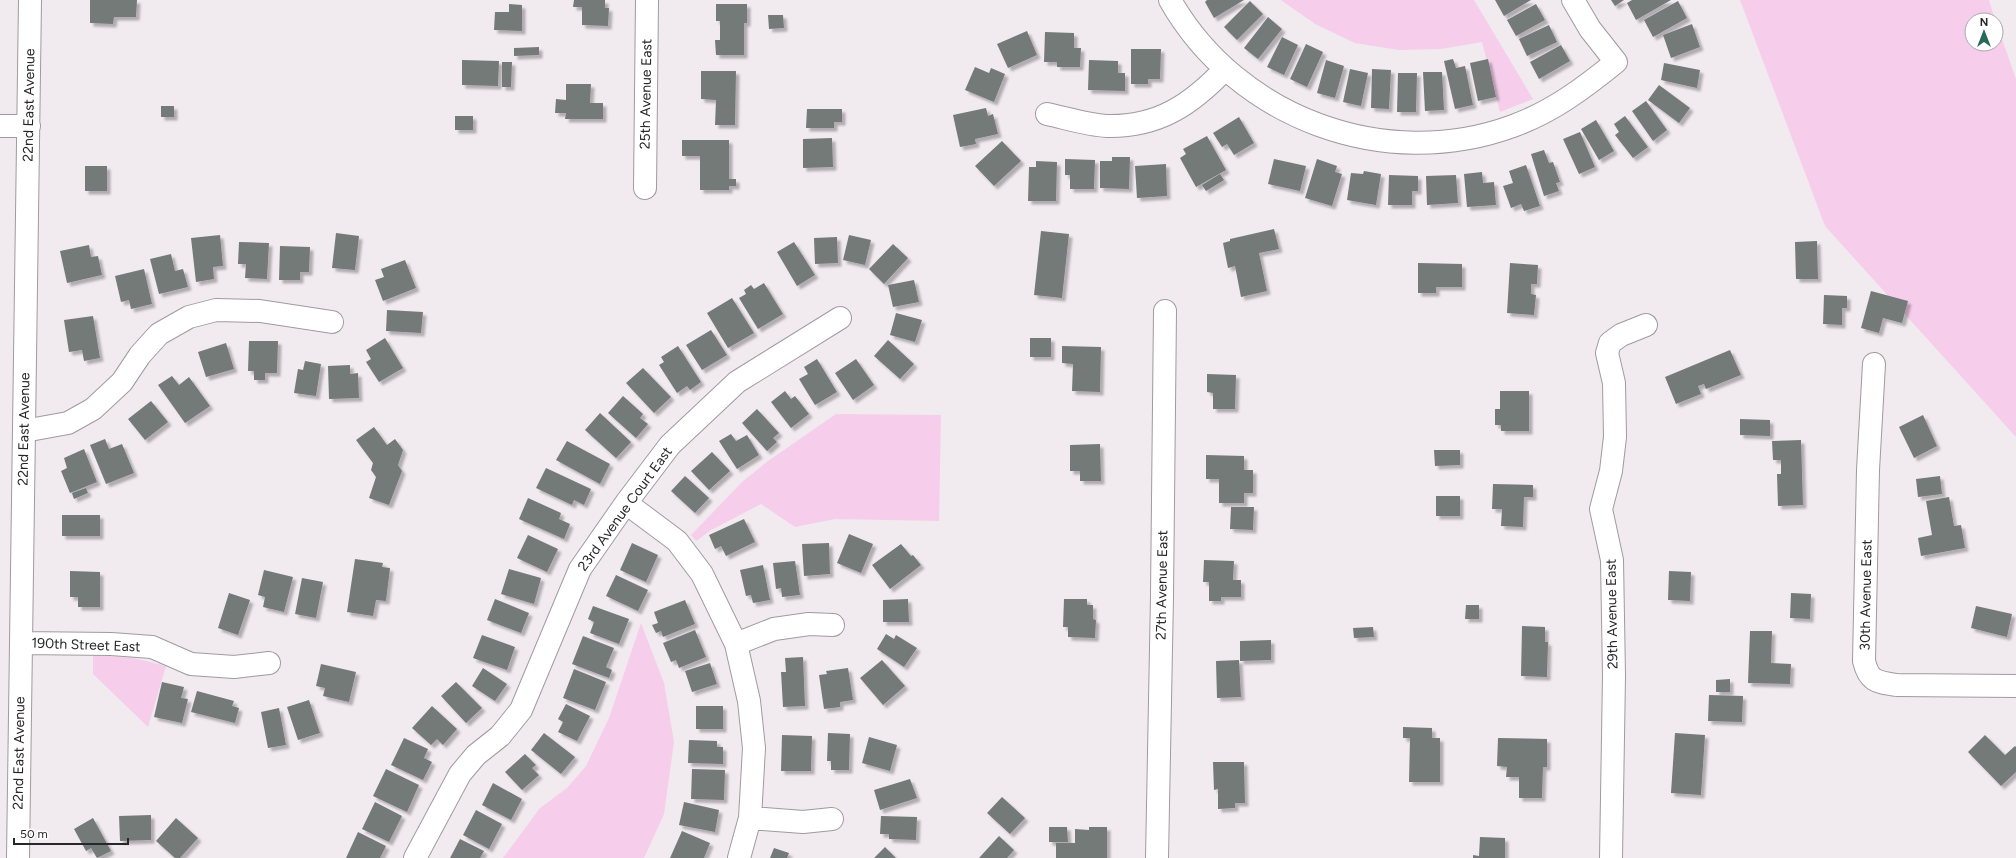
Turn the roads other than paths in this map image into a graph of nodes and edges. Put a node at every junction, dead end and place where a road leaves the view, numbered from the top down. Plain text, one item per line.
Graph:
1 (30, 0) edge
2 (647, 0) edge
3 (1170, 0) edge
4 (1573, 0) edge
5 (1225, 69) junction
6 (1047, 114) dead end
7 (0, 126) edge
8 (29, 126) junction
9 (644, 188) dead end
10 (1165, 311) dead end
11 (840, 318) dead end
12 (332, 322) dead end
13 (1646, 325) dead end
14 (1874, 364) dead end
15 (24, 431) junction
16 (626, 502) junction
17 (833, 625) dead end
18 (21, 643) junction
19 (736, 644) junction
20 (268, 663) dead end
21 (2016, 686) edge
22 (750, 818) junction
23 (832, 819) dead end
24 (18, 858) edge
25 (415, 858) edge
26 (738, 858) edge
27 (1157, 858) edge
28 (1611, 858) edge

1 - 8 street, 22nd East Avenue
2 - 9 street, 25th Avenue East
3 - 5 street
4 - 5 street
5 - 6 street
7 - 8 street
8 - 15 street, 22nd East Avenue
10 - 27 street, 27th Avenue East
11 - 16 street, 23rd Avenue Court East
12 - 15 street
13 - 28 street, 29th Avenue East
14 - 21 street, 30th Avenue East
15 - 18 street, 22nd East Avenue
16 - 19 street
16 - 25 street, 23rd Avenue Court East
17 - 19 street
18 - 20 street, 190th Street East
18 - 24 street, 22nd East Avenue
19 - 22 street
22 - 23 street
22 - 26 street

